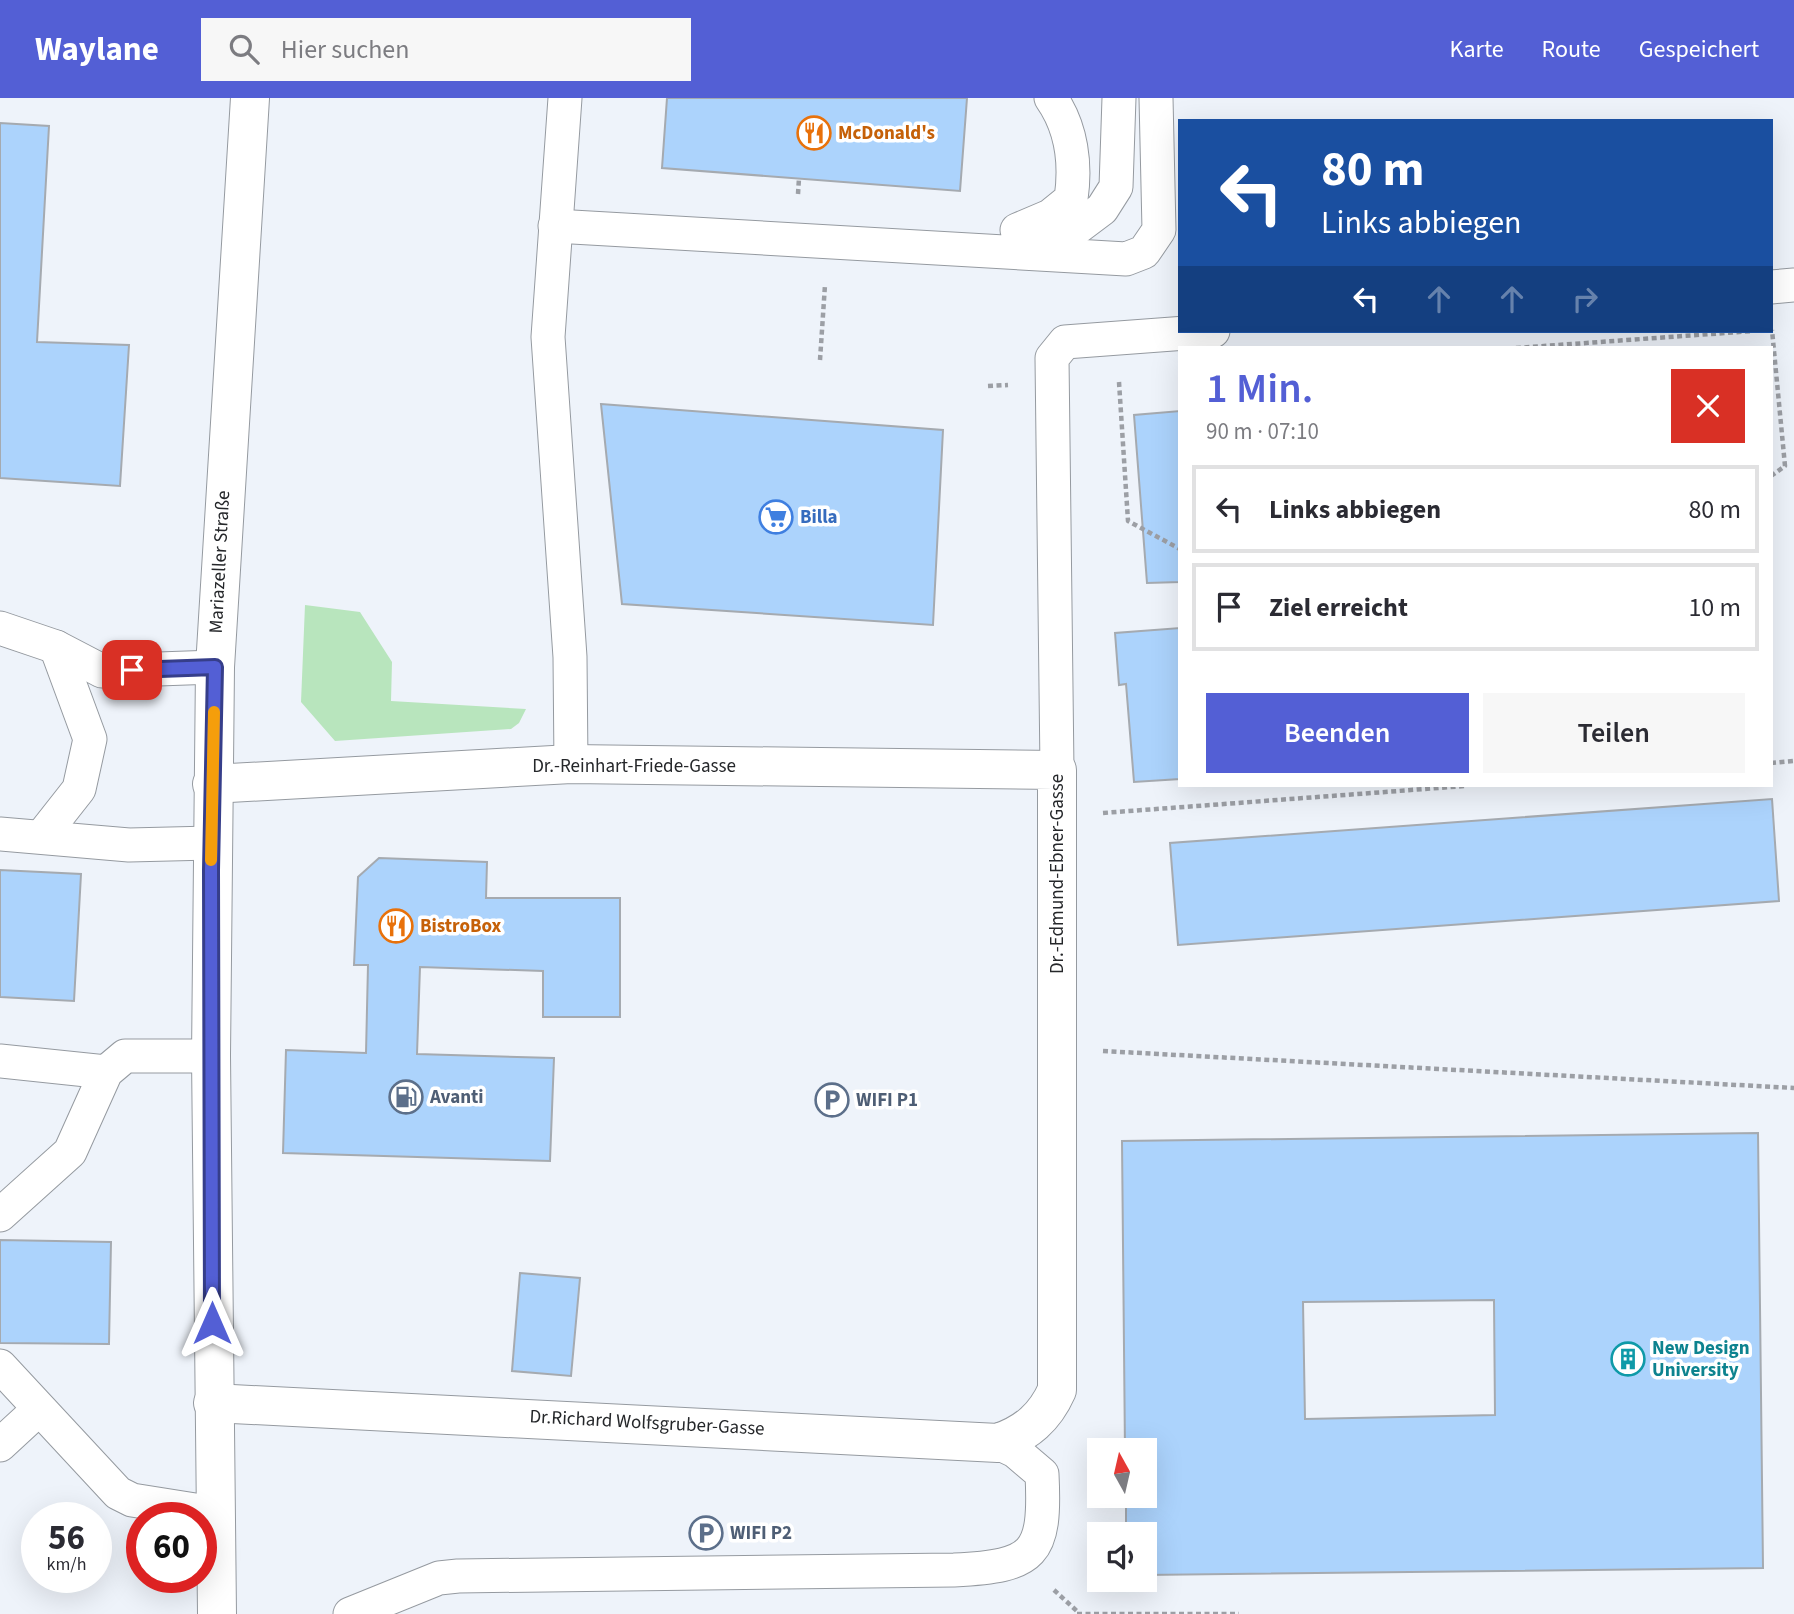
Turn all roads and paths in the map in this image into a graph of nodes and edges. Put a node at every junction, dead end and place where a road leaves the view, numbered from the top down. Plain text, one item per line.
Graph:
1 (250, 98) edge
2 (565, 98) edge
3 (1051, 98) edge
4 (1119, 98) edge
5 (1156, 98) edge
6 (555, 226) junction
7 (828, 242) junction
8 (966, 251) junction
9 (1794, 285) edge
10 (1773, 287) edge
11 (1186, 333) edge
12 (1725, 333) edge
13 (1772, 333) edge
14 (1544, 346) edge
15 (820, 360) dead end
16 (1119, 377) dead end
17 (1015, 385) dead end
18 (988, 386) dead end
19 (1773, 475) edge
20 (1178, 548) edge
21 (0, 628) edge
22 (56, 647) junction
23 (215, 667) junction
24 (1794, 761) edge
25 (1773, 763) edge
26 (571, 764) junction
27 (1057, 769) junction
28 (212, 784) junction
29 (1438, 787) edge
30 (1057, 817) junction
31 (0, 834) edge
32 (41, 836) junction
33 (211, 843) junction
34 (1056, 1048) junction
35 (211, 1056) junction
36 (0, 1061) edge
37 (106, 1072) junction
38 (1794, 1087) edge
39 (0, 1215) edge
40 (0, 1366) edge
41 (1057, 1390) joint
42 (213, 1403) junction
43 (39, 1409) junction
44 (998, 1443) junction
45 (0, 1445) edge
46 (145, 1502) edge
47 (214, 1502) edge
48 (216, 1593) edge
49 (217, 1614) edge
50 (351, 1614) edge
51 (1077, 1614) edge
52 (1240, 1614) edge

1 - 23 street, Mariazeller Straße
2 - 6 lane
3 - 8 lane
4 - 8 lane
5 - 8 lane
6 - 7 lane
6 - 26 lane
7 - 8 lane
7 - 15 path
9 - 10 lane
11 - 27 lane, Dr.-Edmund-Ebner-Gasse
12 - 14 path
13 - 19 path
16 - 20 path
17 - 18 path
21 - 22 lane
22 - 23 lane
22 - 32 lane
23 - 28 street, Mariazeller Straße
24 - 25 path
26 - 27 street, Dr.-Reinhart-Friede-Gasse
26 - 28 street, Dr.-Reinhart-Friede-Gasse
27 - 30 street, Dr.-Edmund-Ebner-Gasse
28 - 33 street, Mariazeller Straße
29 - 30 path
30 - 34 street, Dr.-Edmund-Ebner-Gasse
31 - 32 lane
32 - 33 lane
33 - 35 street, Mariazeller Straße
34 - 38 path
34 - 41 street, Dr.-Edmund-Ebner-Gasse
35 - 37 lane
35 - 42 street, Mariazeller Straße
36 - 37 lane
37 - 39 lane
40 - 43 lane
41 - 44 street, Dr.Richard Wolfsgruber-Gasse
42 - 44 street, Dr.Richard Wolfsgruber-Gasse
42 - 47 street, Mariazeller Straße
43 - 45 lane
43 - 46 lane
44 - 50 lane
48 - 49 street, Mariazeller Straße
51 - 52 path

